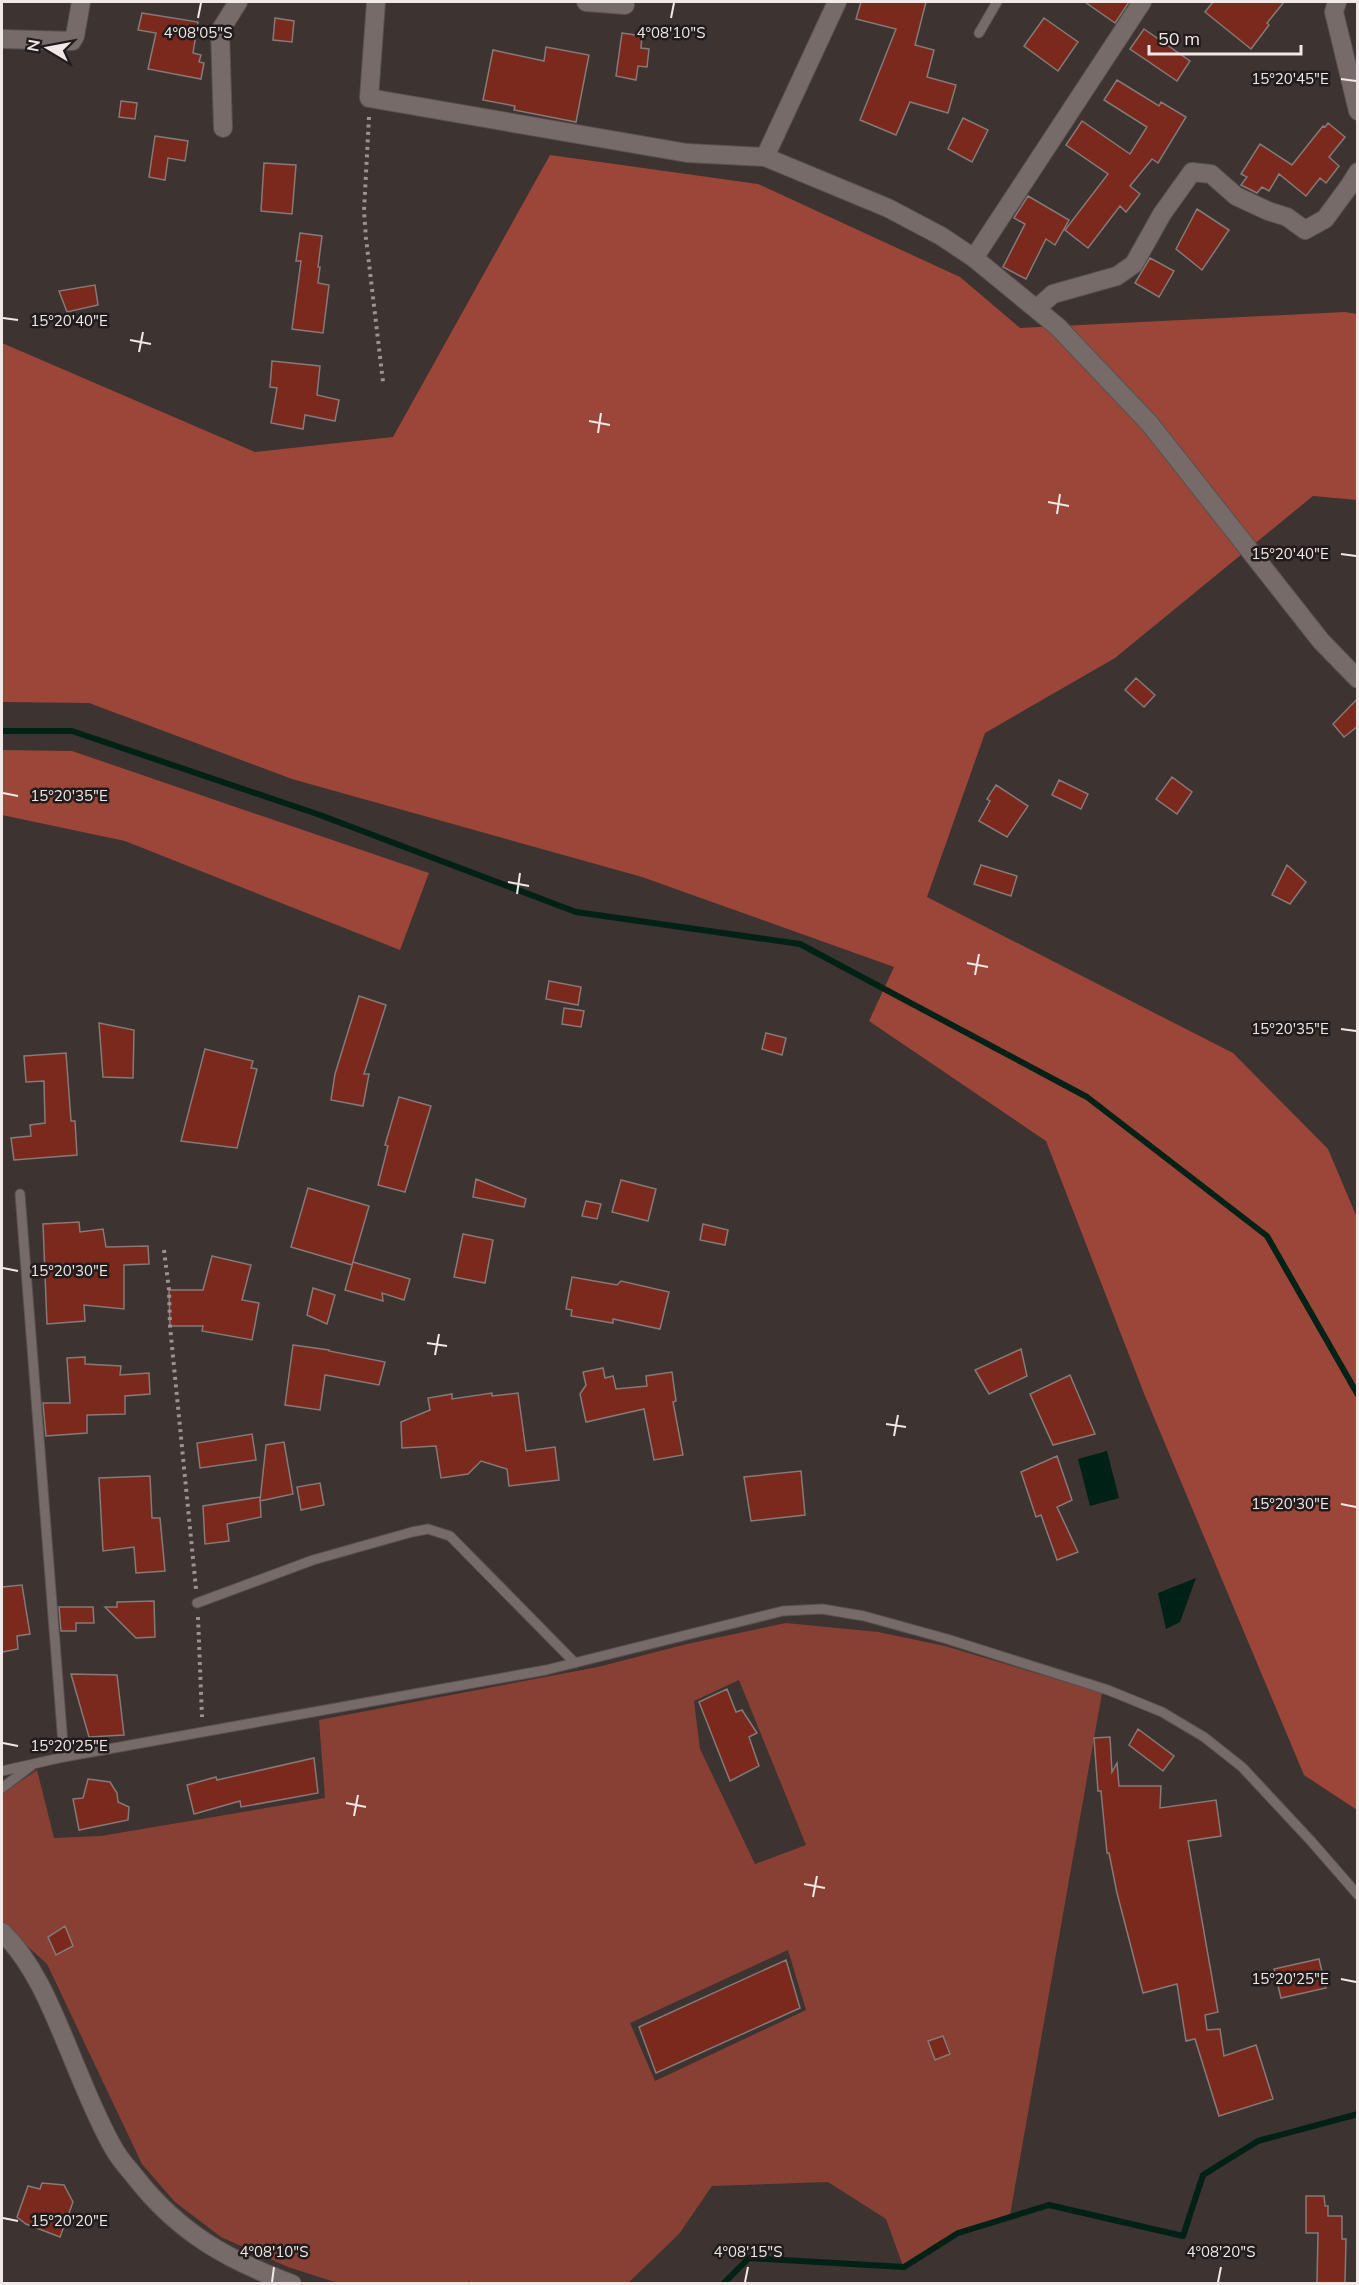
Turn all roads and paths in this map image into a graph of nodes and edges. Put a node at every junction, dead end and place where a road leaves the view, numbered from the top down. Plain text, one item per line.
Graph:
1 (81, 2) edge
2 (238, 2) edge
3 (376, 2) edge
4 (586, 2) edge
5 (837, 2) edge
6 (997, 2) edge
7 (1142, 2) edge
8 (1338, 2) edge
9 (624, 6) dead end
10 (979, 33) dead end
11 (2, 39) edge
12 (369, 98) junction
13 (1358, 111) edge
14 (223, 128) dead end
15 (765, 157) junction
16 (1358, 172) edge
17 (974, 258) junction
18 (1036, 309) junction
19 (383, 382) dead end
20 (1358, 679) edge
21 (20, 1194) dead end
22 (164, 1250) dead end
23 (197, 1602) junction
24 (575, 1663) junction
25 (203, 1733) junction
26 (64, 1757) junction
27 (33, 1765) junction
28 (2, 1771) edge
29 (2, 1788) edge
30 (1358, 1895) edge
31 (2, 1932) edge
32 (292, 2283) edge

1 - 11 street
2 - 14 street
3 - 12 street
4 - 9 street
5 - 15 street
6 - 10 lane
7 - 17 street
8 - 13 street
12 - 15 street
12 - 19 path
15 - 17 street
16 - 18 street
17 - 18 street
18 - 20 street
21 - 26 lane
22 - 23 path
23 - 24 lane
23 - 25 path
24 - 25 lane
24 - 30 lane
25 - 26 lane
26 - 27 lane
27 - 28 lane
27 - 29 lane
31 - 32 street

